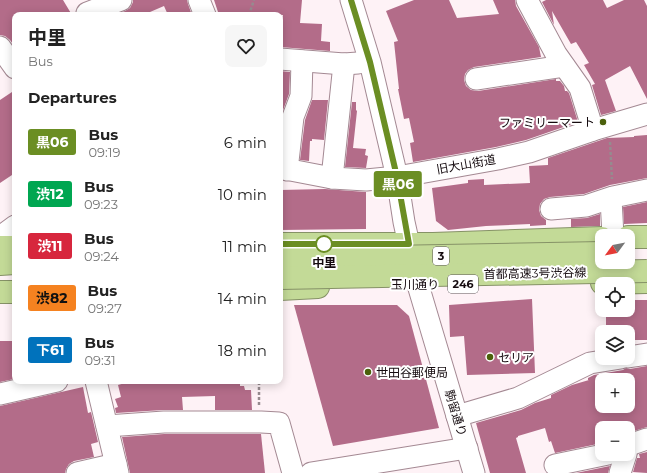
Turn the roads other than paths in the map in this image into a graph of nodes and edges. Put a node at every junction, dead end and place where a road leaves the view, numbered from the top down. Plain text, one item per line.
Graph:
1 (121, 0) edge
2 (199, 0) edge
3 (528, 0) edge
4 (357, 2) edge
5 (85, 9) edge
6 (204, 12) edge
7 (0, 47) edge
8 (283, 59) edge
9 (302, 61) junction
10 (370, 62) junction
11 (12, 64) edge
12 (344, 64) junction
13 (564, 66) junction
14 (476, 79) dead end
15 (647, 114) edge
16 (601, 128) junction
17 (284, 169) edge
18 (397, 177) junction
19 (332, 178) junction
20 (647, 190) edge
21 (612, 198) junction
22 (551, 209) dead end
23 (12, 228) edge
24 (613, 229) edge
25 (0, 236) edge
26 (647, 237) edge
27 (595, 238) edge
28 (635, 238) edge
29 (283, 244) edge
30 (409, 244) junction
31 (0, 247) edge
32 (12, 247) edge
33 (635, 252) edge
34 (647, 252) edge
35 (595, 253) edge
36 (283, 258) edge
37 (12, 263) edge
38 (0, 264) edge
39 (647, 272) edge
40 (283, 278) edge
41 (647, 282) edge
42 (0, 283) edge
43 (12, 283) edge
44 (418, 285) junction
45 (283, 289) edge
46 (0, 292) edge
47 (12, 292) edge
48 (647, 354) edge
49 (635, 356) edge
50 (595, 362) edge
51 (44, 384) edge
52 (97, 384) edge
53 (0, 394) edge
54 (457, 416) junction
55 (107, 426) junction
56 (647, 439) edge
57 (635, 443) edge
58 (467, 448) junction
59 (595, 457) edge
60 (624, 461) edge
61 (555, 465) dead end
62 (117, 468) edge
63 (77, 473) edge
64 (293, 473) edge
65 (311, 473) edge
66 (474, 473) edge
67 (620, 473) edge

1 - 5 street
2 - 6 street
3 - 13 street
4 - 10 street, 駒留通り
7 - 11 street
8 - 9 street
9 - 12 street
9 - 17 street
10 - 12 street
10 - 18 street, 駒留通り
12 - 19 street
13 - 14 street
13 - 16 street
15 - 16 street, 旧大山街道
16 - 18 street, 旧大山街道
17 - 19 street, 旧大山街道
18 - 19 street, 旧大山街道
18 - 30 street, 駒留通り
20 - 21 street
21 - 22 street
21 - 24 street
23 - 25 street
26 - 28 highway
27 - 30 highway
29 - 30 highway
30 - 44 street, 駒留通り
31 - 32 highway
33 - 34 highway
35 - 36 highway, 首都高速3号渋谷線 / 3, bridge
37 - 38 highway
39 - 40 highway, 首都高速3号渋谷線 / 3, bridge
41 - 44 highway, 玉川通り / 246
42 - 43 highway
44 - 45 highway, 玉川通り / 246
44 - 54 street, 駒留通り
46 - 47 highway
48 - 49 street
50 - 54 street
51 - 53 street
52 - 55 street
54 - 58 street, 駒留通り
55 - 62 street
55 - 64 street
56 - 57 street
58 - 65 street
58 - 66 street, 駒留通り
59 - 61 street
60 - 67 street
62 - 63 street

